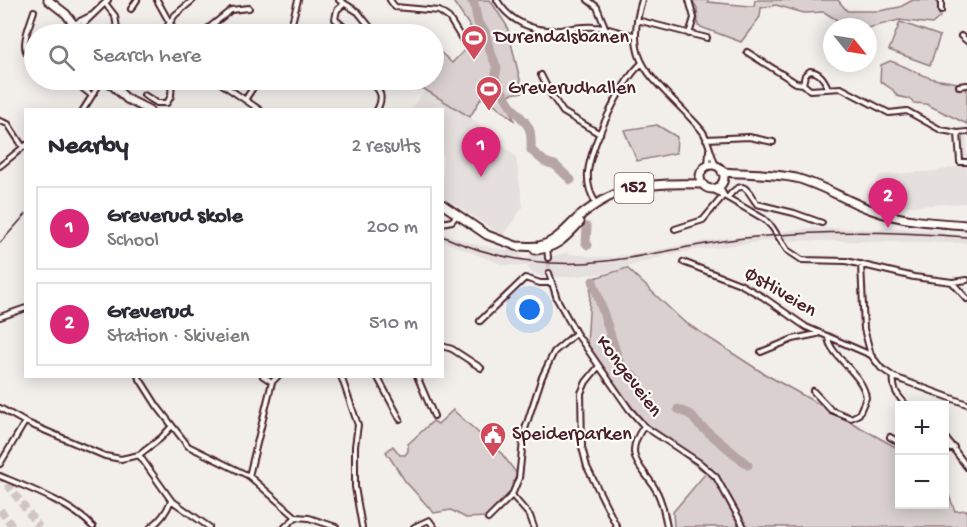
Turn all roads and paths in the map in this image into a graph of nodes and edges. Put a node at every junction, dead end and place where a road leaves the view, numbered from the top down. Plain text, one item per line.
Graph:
1 (48, 0) edge
2 (137, 0) edge
3 (157, 0) edge
4 (193, 0) edge
5 (298, 0) edge
6 (339, 0) edge
7 (390, 0) edge
8 (497, 0) edge
9 (588, 0) edge
10 (642, 0) edge
11 (689, 0) edge
12 (941, 0) edge
13 (107, 2) edge
14 (344, 4) junction
15 (249, 8) dead end
16 (130, 9) dead end
17 (34, 10) dead end
18 (941, 11) dead end
19 (637, 20) junction
20 (169, 22) joint
21 (30, 24) edge
22 (74, 24) edge
23 (83, 24) edge
24 (116, 24) edge
25 (214, 24) edge
26 (292, 24) edge
27 (341, 24) edge
28 (368, 24) edge
29 (605, 27) junction
30 (689, 34) junction
31 (635, 36) junction
32 (961, 36) dead end
33 (707, 38) dead end
34 (967, 41) edge
35 (465, 44) dead end
36 (747, 52) dead end
37 (641, 64) junction
38 (541, 75) dead end
39 (802, 84) junction
40 (967, 85) edge
41 (959, 86) dead end
42 (828, 88) junction
43 (85, 90) edge
44 (95, 90) edge
45 (117, 90) edge
46 (171, 90) edge
47 (230, 90) edge
48 (252, 90) edge
49 (379, 90) edge
50 (92, 95) junction
51 (144, 95) dead end
52 (245, 100) junction
53 (83, 108) edge
54 (145, 108) edge
55 (257, 108) edge
56 (378, 108) edge
57 (0, 121) edge
58 (967, 132) edge
59 (958, 133) junction
60 (600, 134) junction
61 (706, 139) junction
62 (772, 142) dead end
63 (24, 146) edge
64 (709, 149) junction
65 (967, 162) edge
66 (0, 166) edge
67 (712, 166) junction
68 (701, 176) junction
69 (719, 182) junction
70 (685, 183) junction
71 (703, 184) junction
72 (726, 196) junction
73 (597, 204) junction
74 (444, 205) edge
75 (455, 213) junction
76 (444, 223) edge
77 (822, 223) dead end
78 (967, 225) edge
79 (675, 229) dead end
80 (547, 246) junction
81 (548, 258) tunnel mouth
82 (683, 262) dead end
83 (861, 264) junction
84 (549, 273) tunnel mouth
85 (967, 280) edge
86 (952, 282) junction
87 (552, 283) junction
88 (967, 299) edge
89 (24, 309) edge
90 (0, 317) edge
91 (480, 321) dead end
92 (576, 333) junction
93 (819, 333) junction
94 (828, 337) junction
95 (444, 347) edge
96 (761, 352) dead end
97 (872, 355) junction
98 (599, 366) junction
99 (481, 368) dead end
100 (894, 377) junction
101 (140, 378) edge
102 (266, 378) edge
103 (276, 378) edge
104 (342, 378) edge
105 (378, 378) edge
106 (418, 378) edge
107 (272, 382) junction
108 (813, 391) dead end
109 (903, 401) edge
110 (967, 404) edge
111 (0, 408) edge
112 (434, 416) dead end
113 (400, 419) dead end
114 (25, 422) junction
115 (172, 426) junction
116 (644, 426) junction
117 (890, 437) dead end
118 (895, 440) edge
119 (949, 441) edge
120 (954, 447) junction
121 (949, 449) edge
122 (139, 455) junction
123 (0, 464) edge
124 (967, 467) edge
125 (0, 476) edge
126 (249, 476) junction
127 (512, 495) junction
128 (171, 500) junction
129 (296, 517) junction
130 (488, 519) dead end
131 (93, 527) edge
132 (151, 527) edge
133 (209, 527) edge
134 (285, 527) edge
135 (336, 527) edge
136 (362, 527) edge
137 (414, 527) edge
138 (434, 527) edge
139 (534, 527) edge
140 (617, 527) edge
141 (667, 527) edge
142 (744, 527) edge

1 - 22 main road
2 - 16 street
3 - 20 street
4 - 20 street
5 - 26 street
6 - 14 street
7 - 35 street
8 - 29 street
9 - 29 street
10 - 19 street
11 - 30 street
12 - 18 street
13 - 23 street
13 - 24 street
14 - 27 street
14 - 28 street
15 - 25 street
17 - 21 street
19 - 30 street
19 - 31 street
29 - 31 street
30 - 33 street
31 - 37 street
32 - 34 street
36 - 39 street
37 - 60 street
37 - 61 street
38 - 60 street
39 - 42 street
39 - 42 street
40 - 41 street
42 - 59 street
43 - 50 street
44 - 50 street
45 - 54 main road
46 - 51 street
47 - 52 street
48 - 52 street
49 - 56 street
50 - 53 street
52 - 55 street
57 - 63 street
58 - 59 street
59 - 65 street
60 - 73 street
61 - 62 street
61 - 64 street
63 - 66 street
64 - 67 street
64 - 67 street
67 - 68 main road
67 - 69 main road
68 - 70 main road, 152
68 - 71 main road
69 - 71 main road, 152
69 - 72 street
69 - 72 street
69 - 78 main road, 152
70 - 71 main road, 152
70 - 73 main road, 152
72 - 77 street
72 - 79 street
72 - 83 street
73 - 80 main road, 152
74 - 75 main road, 152
75 - 76 street
75 - 80 main road, 152
80 - 81 street
82 - 93 street, Østliveien
83 - 86 street
83 - 97 street
84 - 87 street, Kongeveien
85 - 86 street
86 - 88 street
87 - 91 street
87 - 92 street, Kongeveien
89 - 90 street
92 - 98 street, Kongeveien
92 - 127 street
93 - 94 street, Østliveien
93 - 96 street
94 - 97 street, Østliveien
94 - 108 street, Østliveien
95 - 99 street
97 - 100 street, Østliveien
98 - 116 street, Kongeveien
98 - 140 street
100 - 109 street
100 - 110 street, Østliveien
101 - 115 street
102 - 107 street
103 - 107 street
104 - 136 street
105 - 113 street
106 - 112 street
107 - 126 street
111 - 114 street
114 - 122 street
114 - 123 street
115 - 122 street
115 - 126 street
116 - 141 street
116 - 142 street, Kongeveien
117 - 118 street
119 - 120 street
120 - 121 street
120 - 124 street
122 - 128 street
125 - 131 street
126 - 129 street
127 - 130 street
127 - 139 street
128 - 132 street
128 - 133 street
129 - 134 street
129 - 135 street
137 - 138 street

